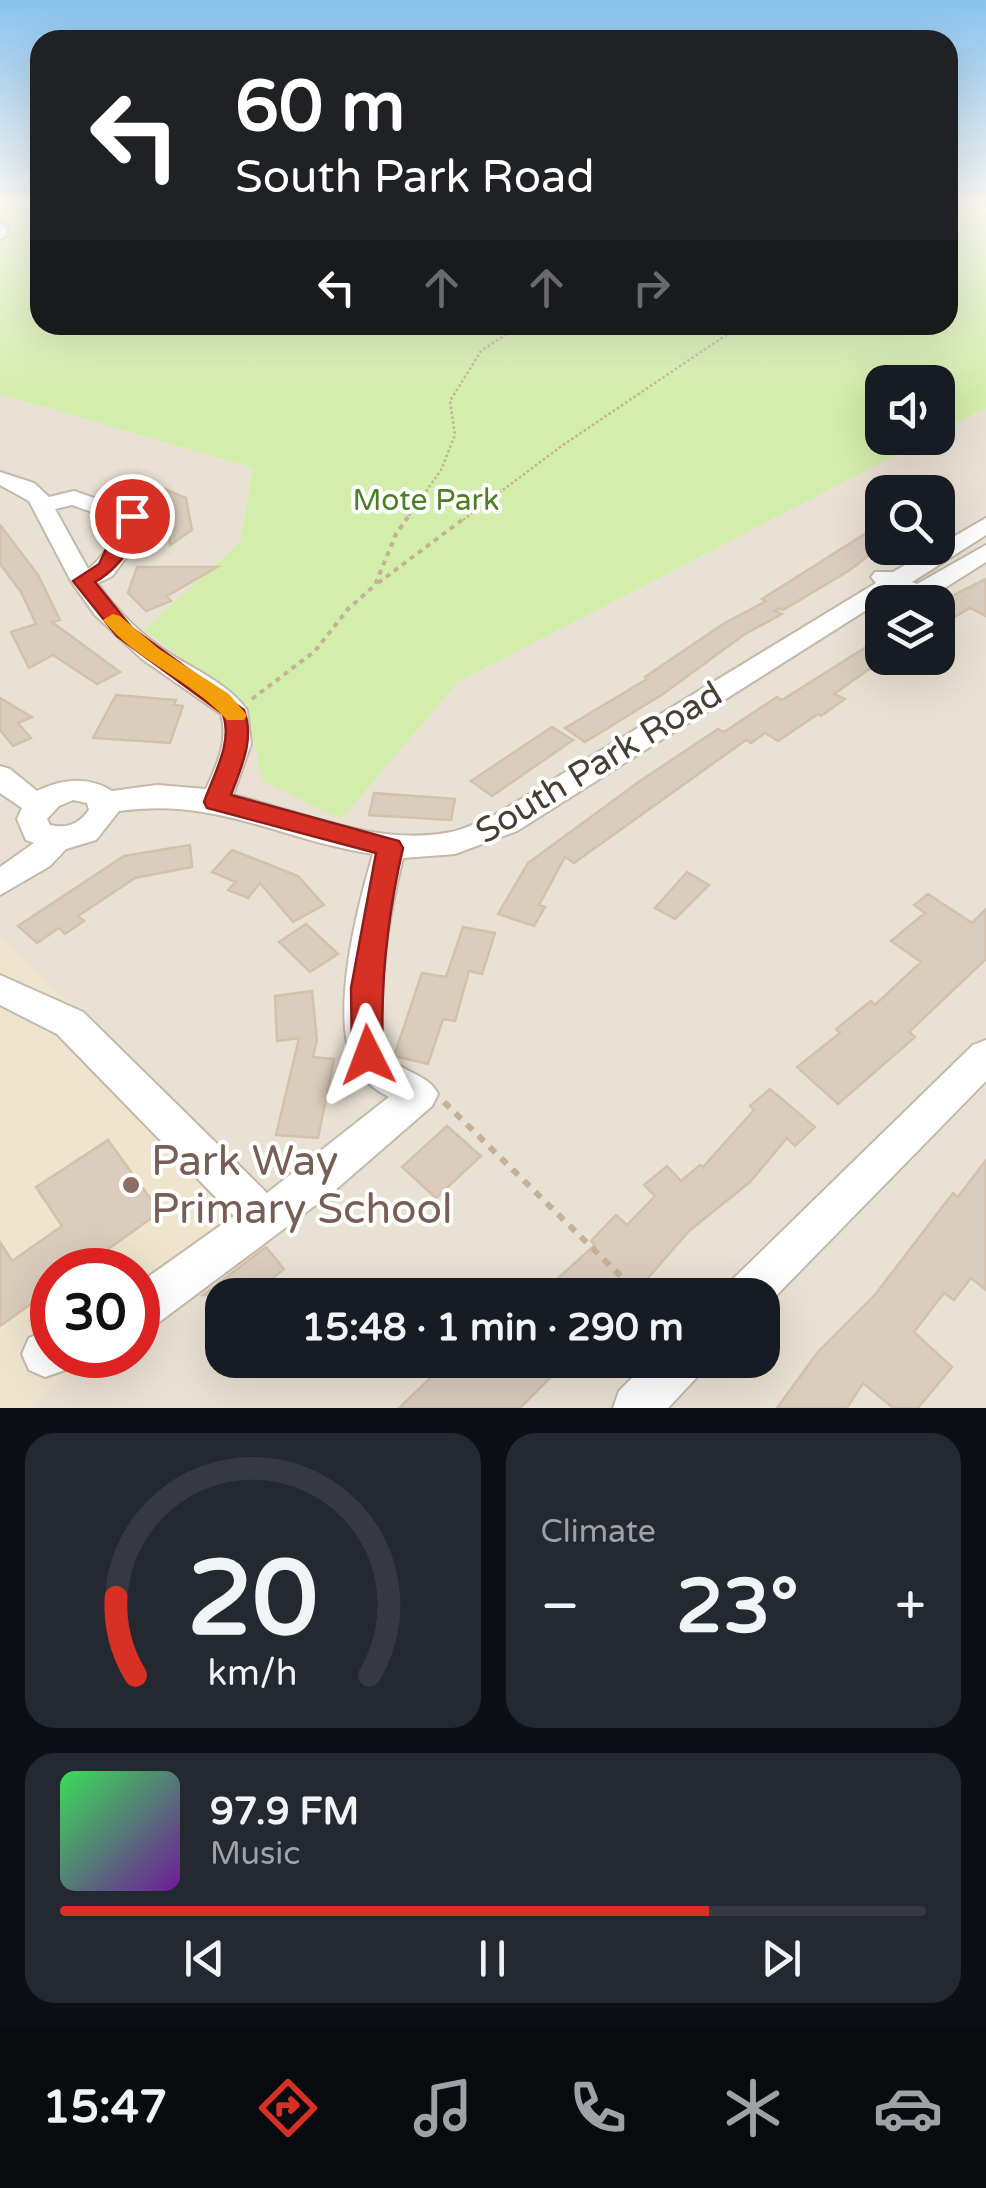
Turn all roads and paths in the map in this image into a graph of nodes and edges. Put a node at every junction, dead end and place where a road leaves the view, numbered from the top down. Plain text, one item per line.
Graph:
1 (505, 335) edge
2 (725, 335) edge
3 (0, 478) edge
4 (42, 505) junction
5 (955, 525) edge
6 (986, 525) edge
7 (986, 552) edge
8 (886, 565) edge
9 (83, 581) junction
10 (894, 582) junction
11 (375, 585) junction
12 (233, 710) junction
13 (0, 776) edge
14 (216, 802) junction
15 (104, 803) junction
16 (40, 804) junction
17 (58, 838) junction
18 (390, 848) junction
19 (0, 883) edge
20 (0, 989) edge
21 (986, 1056) edge
22 (419, 1094) junction
23 (263, 1217) junction
24 (623, 1278) edge
25 (764, 1278) edge
26 (160, 1294) edge
27 (665, 1378) edge
28 (636, 1408) edge

1 - 11 path
2 - 11 path
3 - 4 street
4 - 9 street
4 - 9 street
5 - 6 street, South Park Road
6 - 10 street, South Park Road
7 - 10 street
8 - 10 street
9 - 12 street
10 - 18 street, South Park Road
11 - 12 path
12 - 14 street
13 - 16 street
14 - 15 street, South Park Road
14 - 18 street, South Park Road
15 - 16 street
15 - 17 street
16 - 17 street
17 - 19 street
18 - 22 street
20 - 23 street
21 - 25 street
22 - 23 street
22 - 24 path
23 - 26 street
27 - 28 street

